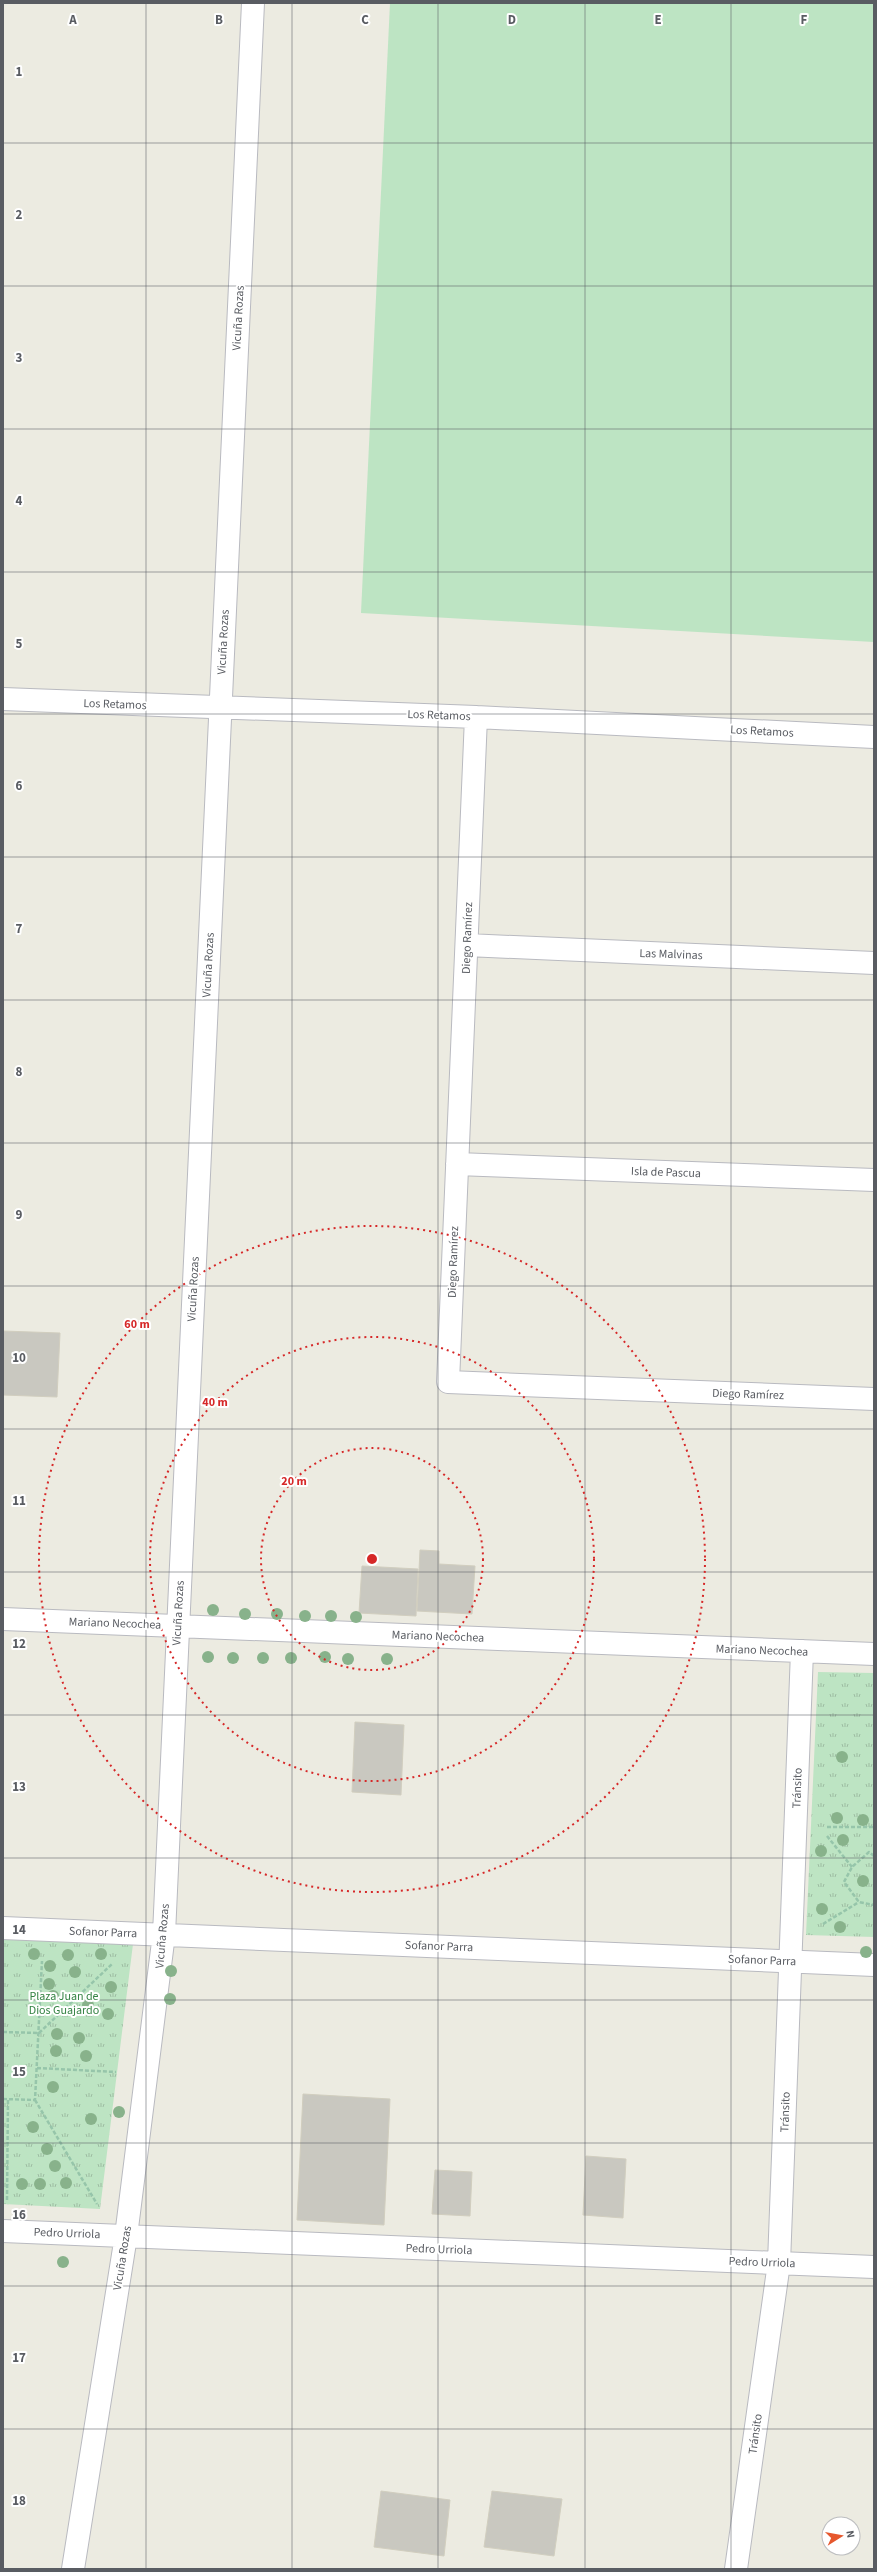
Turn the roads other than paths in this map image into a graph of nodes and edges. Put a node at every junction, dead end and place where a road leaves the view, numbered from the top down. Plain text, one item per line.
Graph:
1 (253, 3) edge
2 (3, 699) edge
3 (220, 708) junction
4 (476, 717) junction
5 (874, 737) edge
6 (467, 945) junction
7 (874, 963) edge
8 (457, 1164) junction
9 (874, 1180) edge
10 (874, 1399) edge
11 (3, 1619) edge
12 (178, 1626) junction
13 (802, 1651) junction
14 (874, 1654) edge
15 (3, 1928) edge
16 (164, 1934) junction
17 (790, 1961) junction
18 (874, 1965) edge
19 (3, 2231) edge
20 (126, 2236) junction
21 (780, 2263) junction
22 (874, 2267) edge
23 (73, 2569) edge
24 (736, 2569) edge

1 - 3 street, Vicuña Rozas
2 - 3 street, Los Retamos
3 - 4 street, Los Retamos
3 - 12 street, Vicuña Rozas
4 - 5 street, Los Retamos
4 - 6 street, Diego Ramírez
6 - 7 street, Las Malvinas
6 - 8 street, Diego Ramírez
8 - 9 street, Isla de Pascua
8 - 10 street, Diego Ramírez
11 - 12 street, Mariano Necochea
12 - 13 street, Mariano Necochea
12 - 16 street, Vicuña Rozas
13 - 14 street, Mariano Necochea
13 - 17 street, Tránsito
15 - 16 street, Sofanor Parra
16 - 17 street, Sofanor Parra
16 - 20 street, Vicuña Rozas
17 - 18 street, Sofanor Parra
17 - 21 street, Tránsito
19 - 20 street, Pedro Urriola
20 - 21 street, Pedro Urriola
20 - 23 street, Vicuña Rozas
21 - 22 street, Pedro Urriola
21 - 24 street, Tránsito

